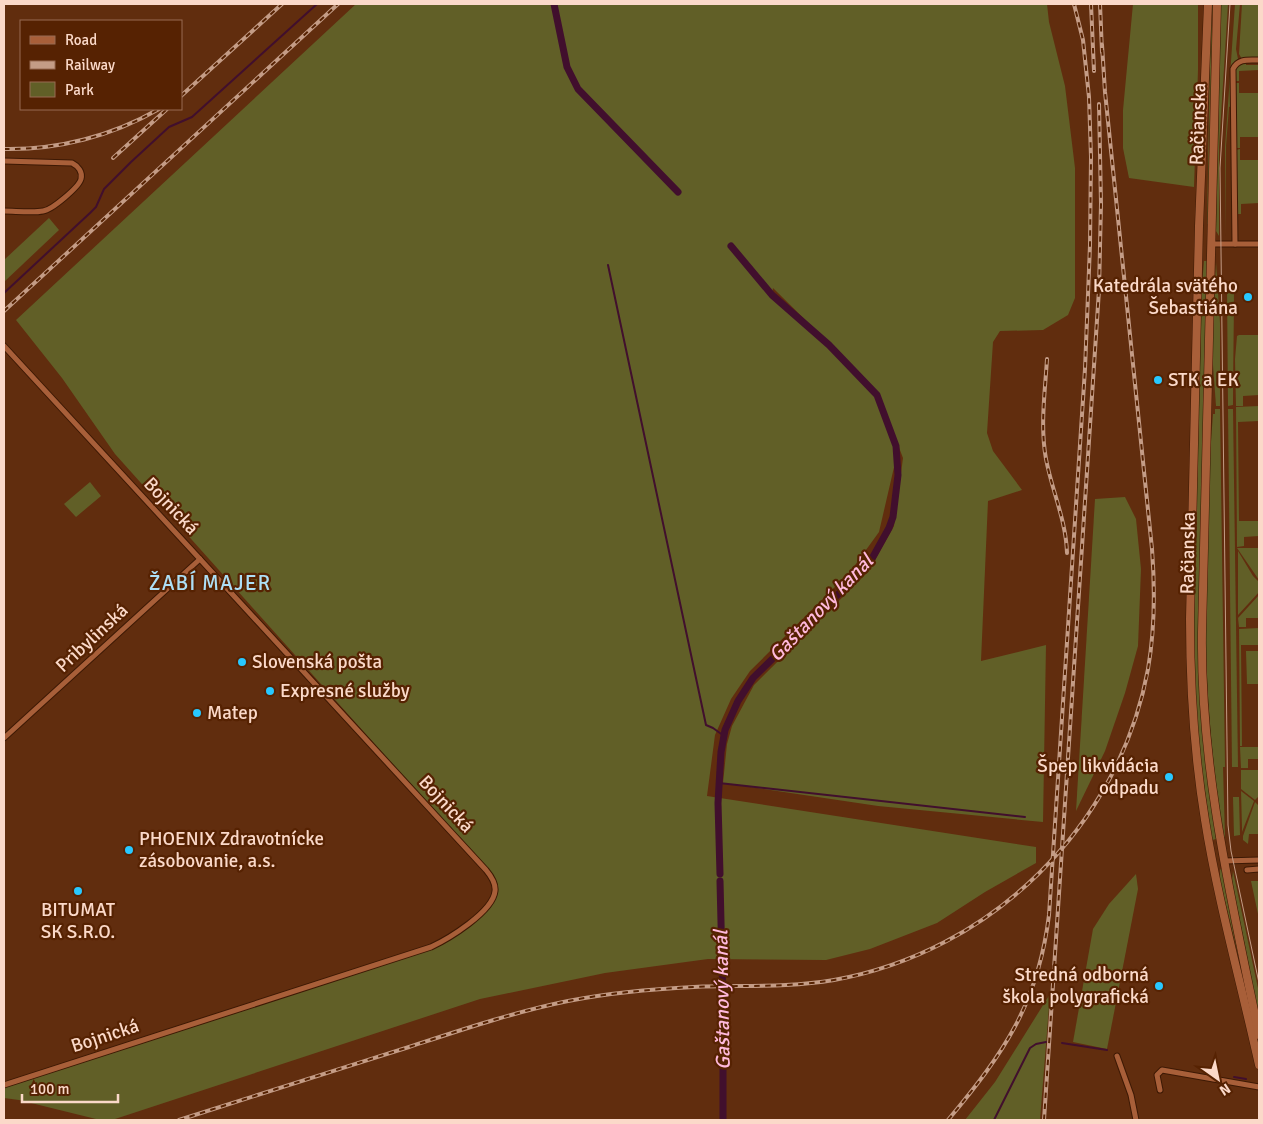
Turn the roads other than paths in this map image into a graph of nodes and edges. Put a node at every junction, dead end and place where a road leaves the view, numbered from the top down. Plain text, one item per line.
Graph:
1 (1208, 4) edge
2 (1217, 4) edge
3 (1259, 60) edge
4 (4, 161) edge
5 (4, 211) edge
6 (1199, 226) junction
7 (1211, 244) junction
8 (1235, 244) junction
9 (1259, 244) edge
10 (1199, 259) junction
11 (5, 347) edge
12 (200, 559) junction
13 (4, 738) edge
14 (1259, 860) edge
15 (1224, 861) junction
16 (1212, 862) junction
17 (1259, 869) edge
18 (1247, 870) dead end
19 (1259, 1035) edge
20 (1117, 1056) dead end
21 (1259, 1065) edge
22 (4, 1085) edge
23 (1259, 1087) edge
24 (1160, 1090) dead end
25 (1136, 1120) edge

1 - 6 main road, Račianska
2 - 7 main road, Račianska
3 - 8 street, Račianska
4 - 5 street
6 - 7 main road
6 - 10 main road, Račianska
7 - 8 street
7 - 10 main road
7 - 15 main road, Račianska
8 - 9 street
10 - 16 main road, Račianska
11 - 12 street, Bojnická
12 - 13 street, Pribylinská
12 - 22 street, Bojnická
14 - 15 street
15 - 16 main road
15 - 19 main road, Račianska
16 - 21 main road, Račianska
17 - 18 street
20 - 25 street
23 - 24 street

